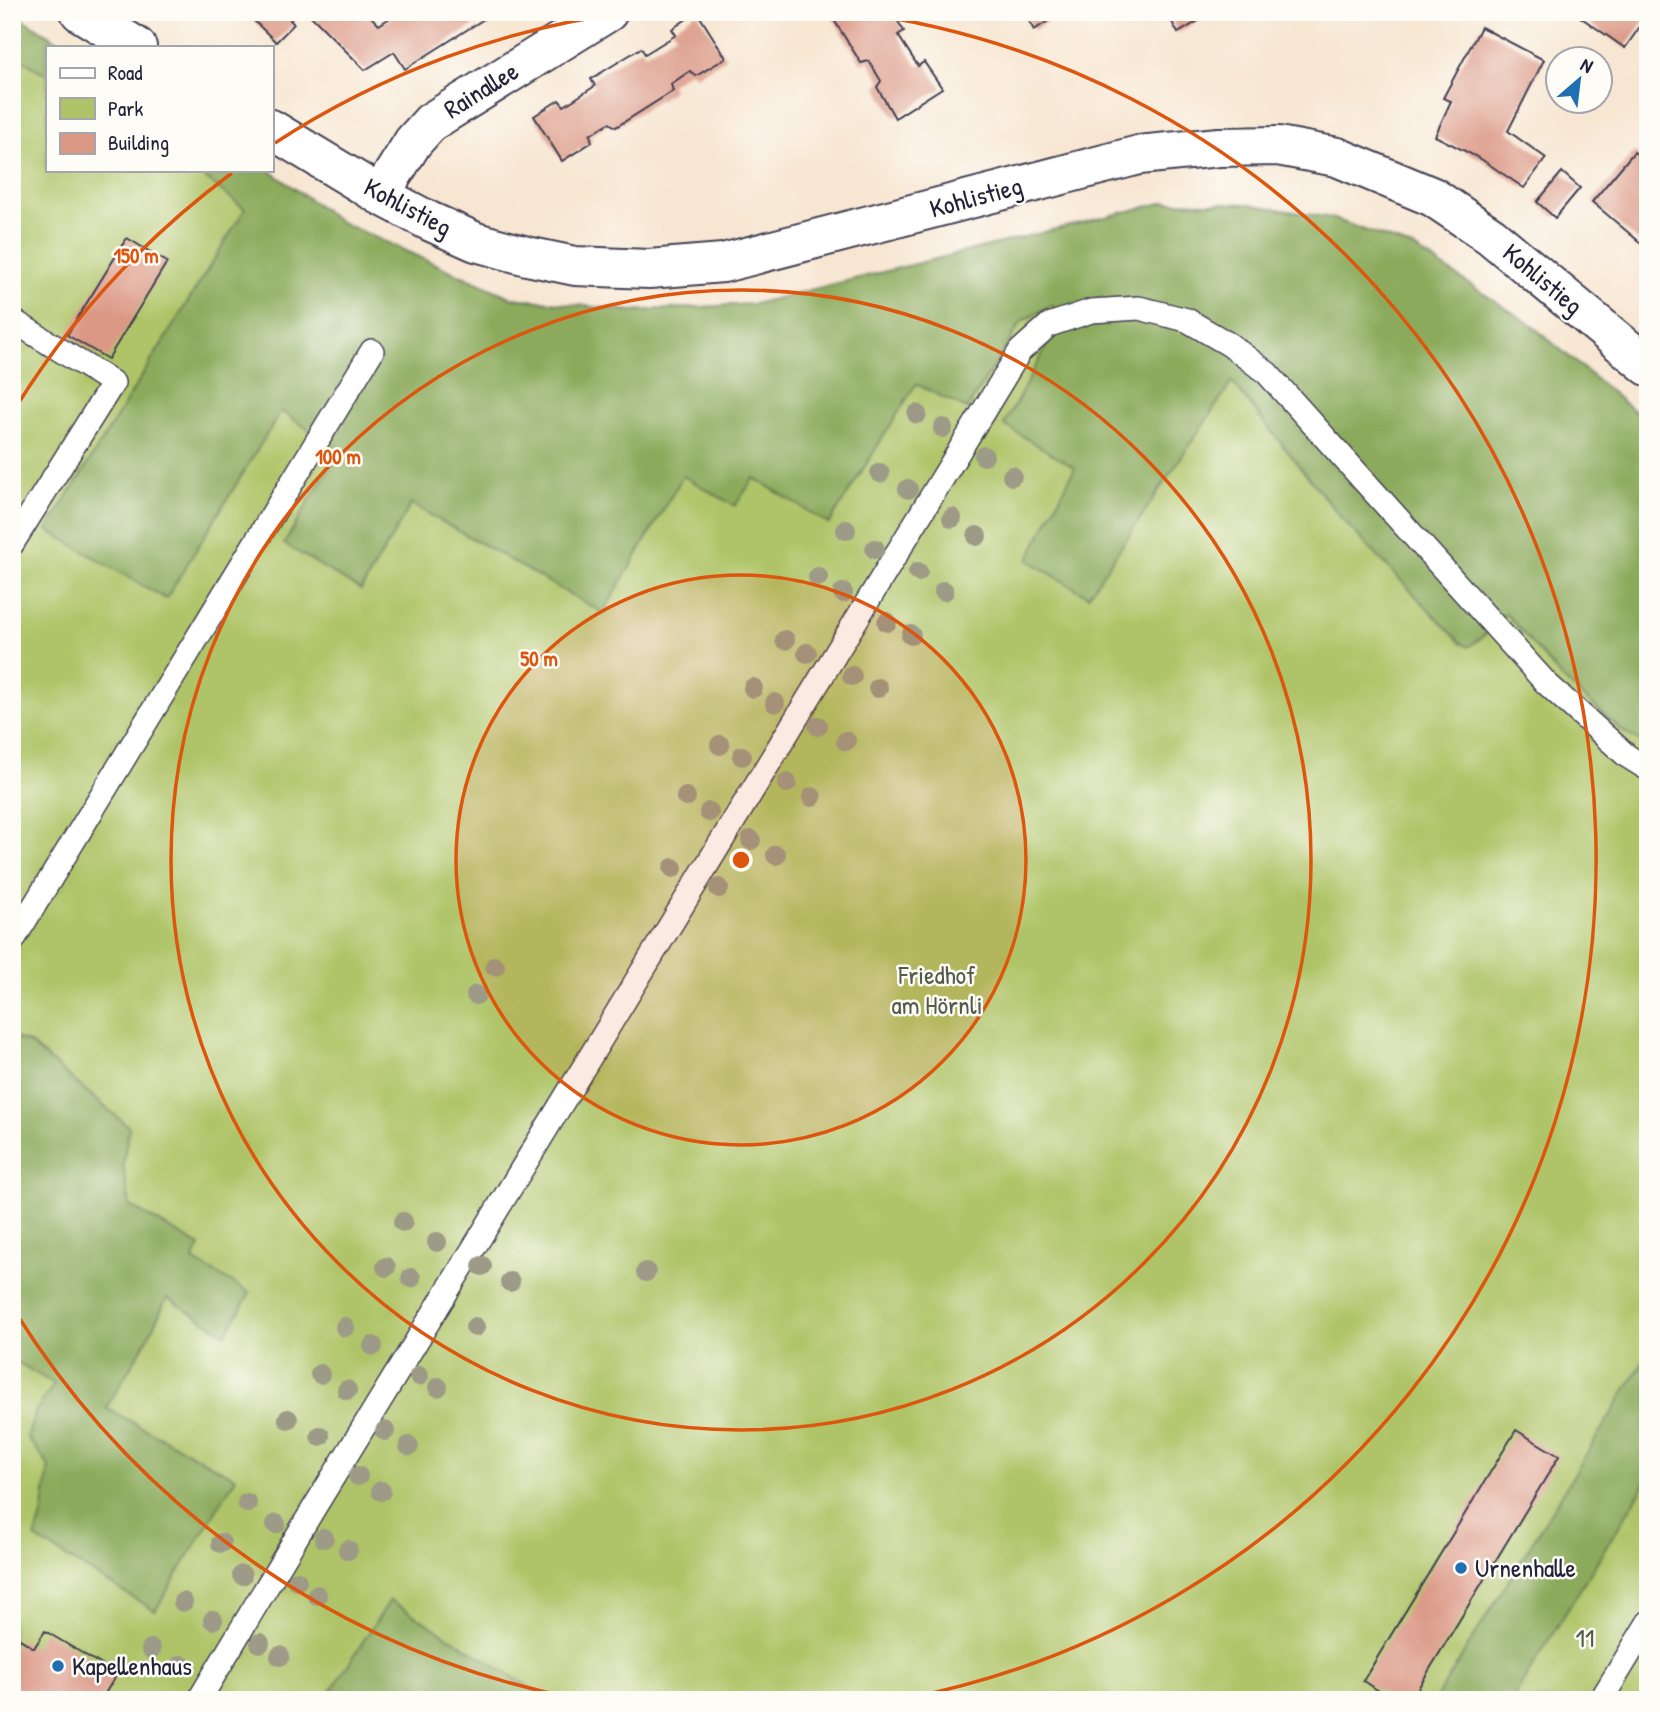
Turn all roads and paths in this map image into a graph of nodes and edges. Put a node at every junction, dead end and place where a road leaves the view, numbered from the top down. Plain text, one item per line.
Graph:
1 (80, 12) edge
2 (608, 12) edge
3 (135, 46) edge
4 (273, 130) edge
5 (380, 195) junction
6 (12, 320) edge
7 (372, 351) dead end
8 (1648, 366) edge
9 (12, 544) edge
10 (1648, 769) edge
11 (12, 942) edge
12 (1648, 1623) edge
13 (199, 1700) edge
14 (1601, 1700) edge

1 - 3 street
2 - 5 street, Rainallee
4 - 5 street, Kohlistieg
5 - 8 street, Kohlistieg
6 - 9 lane
7 - 11 lane
10 - 13 lane
12 - 14 lane

